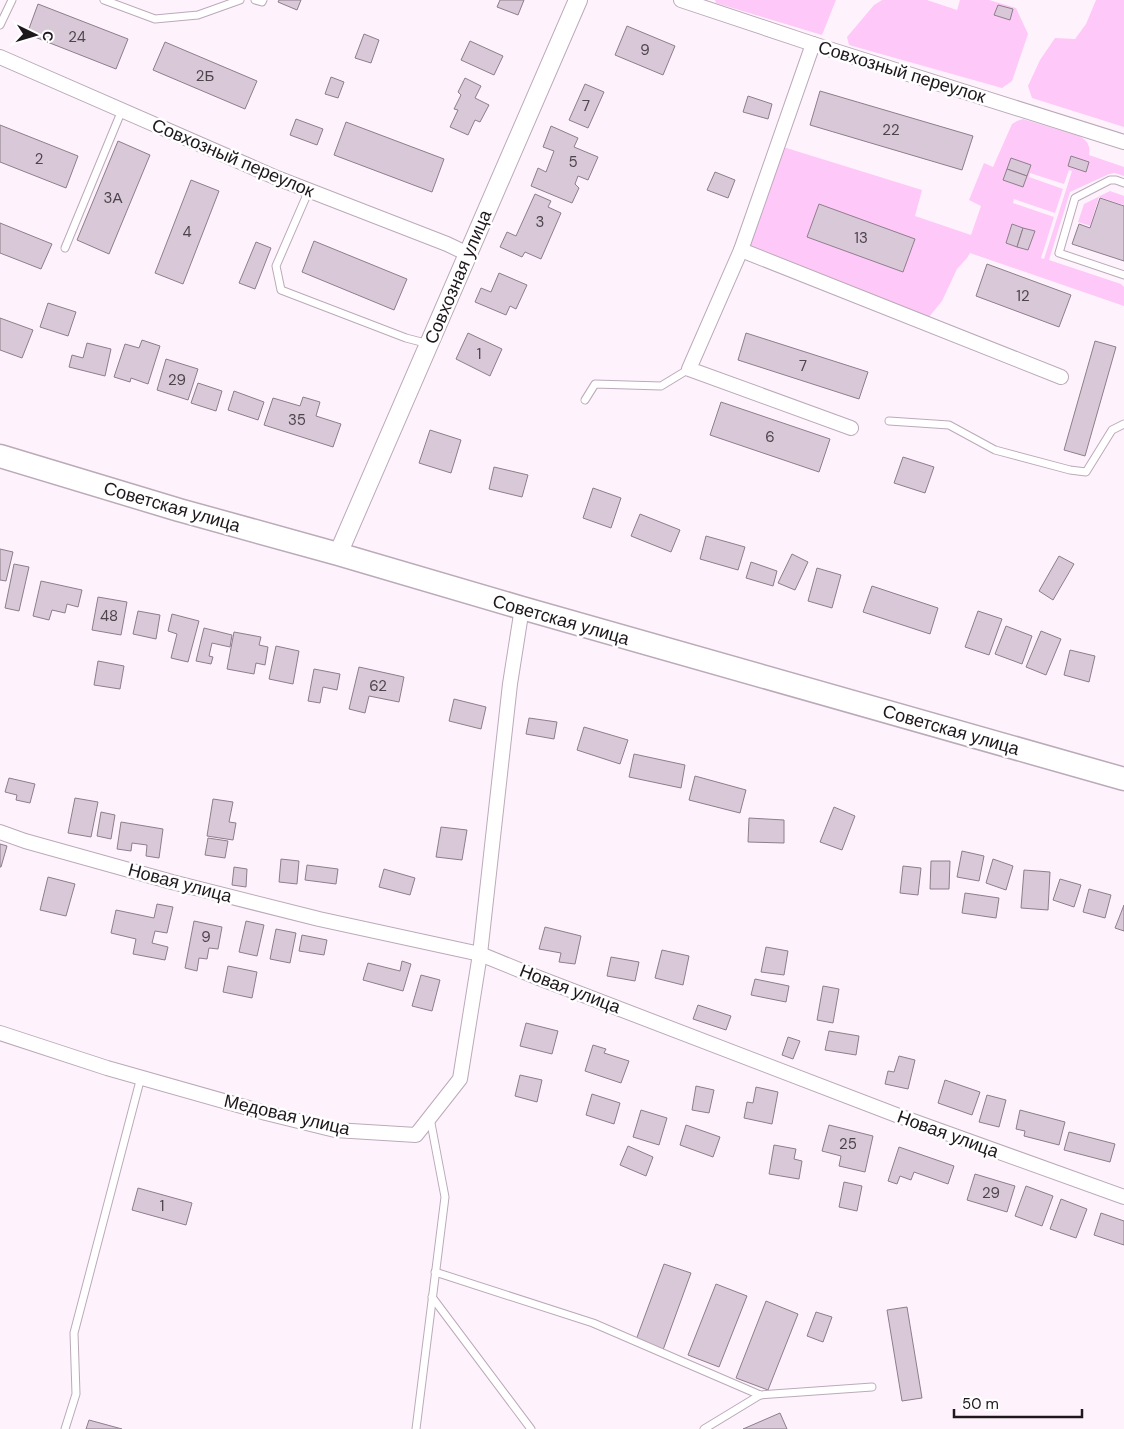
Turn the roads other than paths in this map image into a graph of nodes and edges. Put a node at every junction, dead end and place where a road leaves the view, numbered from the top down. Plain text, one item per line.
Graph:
1 (12, 0) edge
2 (104, 0) edge
3 (240, 0) edge
4 (255, 0) edge
5 (263, 0) edge
6 (578, 0) edge
7 (681, 0) edge
8 (0, 25) edge
9 (813, 44) junction
10 (0, 57) edge
11 (122, 110) junction
12 (1124, 142) edge
13 (1124, 183) edge
14 (309, 190) junction
15 (65, 248) dead end
16 (741, 250) junction
17 (468, 254) junction
18 (1124, 275) edge
19 (429, 344) junction
20 (689, 369) junction
21 (1061, 378) dead end
22 (585, 400) dead end
23 (889, 421) dead end
24 (1124, 424) edge
25 (851, 428) dead end
26 (0, 456) edge
27 (338, 554) junction
28 (522, 608) junction
29 (1124, 779) edge
30 (0, 832) edge
31 (480, 954) junction
32 (0, 1033) edge
33 (141, 1077) junction
34 (430, 1118) junction
35 (1124, 1197) edge
36 (435, 1272) junction
37 (432, 1297) junction
38 (872, 1387) dead end
39 (760, 1395) junction
40 (65, 1429) edge
41 (416, 1429) edge
42 (531, 1429) edge
43 (704, 1429) edge

1 - 8 lane
2 - 3 lane
4 - 5 lane
6 - 17 street, Совхозная улица
7 - 9 street, Совхозный переулок
9 - 12 street, Совхозный переулок
9 - 16 street
10 - 11 street, Совхозный переулок
11 - 14 street, Совхозный переулок
11 - 15 lane
13 - 18 lane
14 - 17 street, Совхозный переулок
14 - 19 lane
16 - 20 street
16 - 21 street
17 - 19 street, Совхозная улица
19 - 27 street, Совхозная улица
20 - 22 lane
20 - 25 street
23 - 24 lane
26 - 27 main road, Советская улица
27 - 28 main road, Советская улица
28 - 29 main road, Советская улица
28 - 31 street, Медовая улица
30 - 31 street, Новая улица
31 - 34 street, Медовая улица
31 - 35 street, Новая улица
32 - 33 street, Медовая улица
33 - 34 street, Медовая улица
33 - 40 lane
34 - 36 lane
36 - 37 lane
36 - 39 lane
37 - 41 lane
37 - 42 lane
38 - 39 lane
39 - 43 lane

